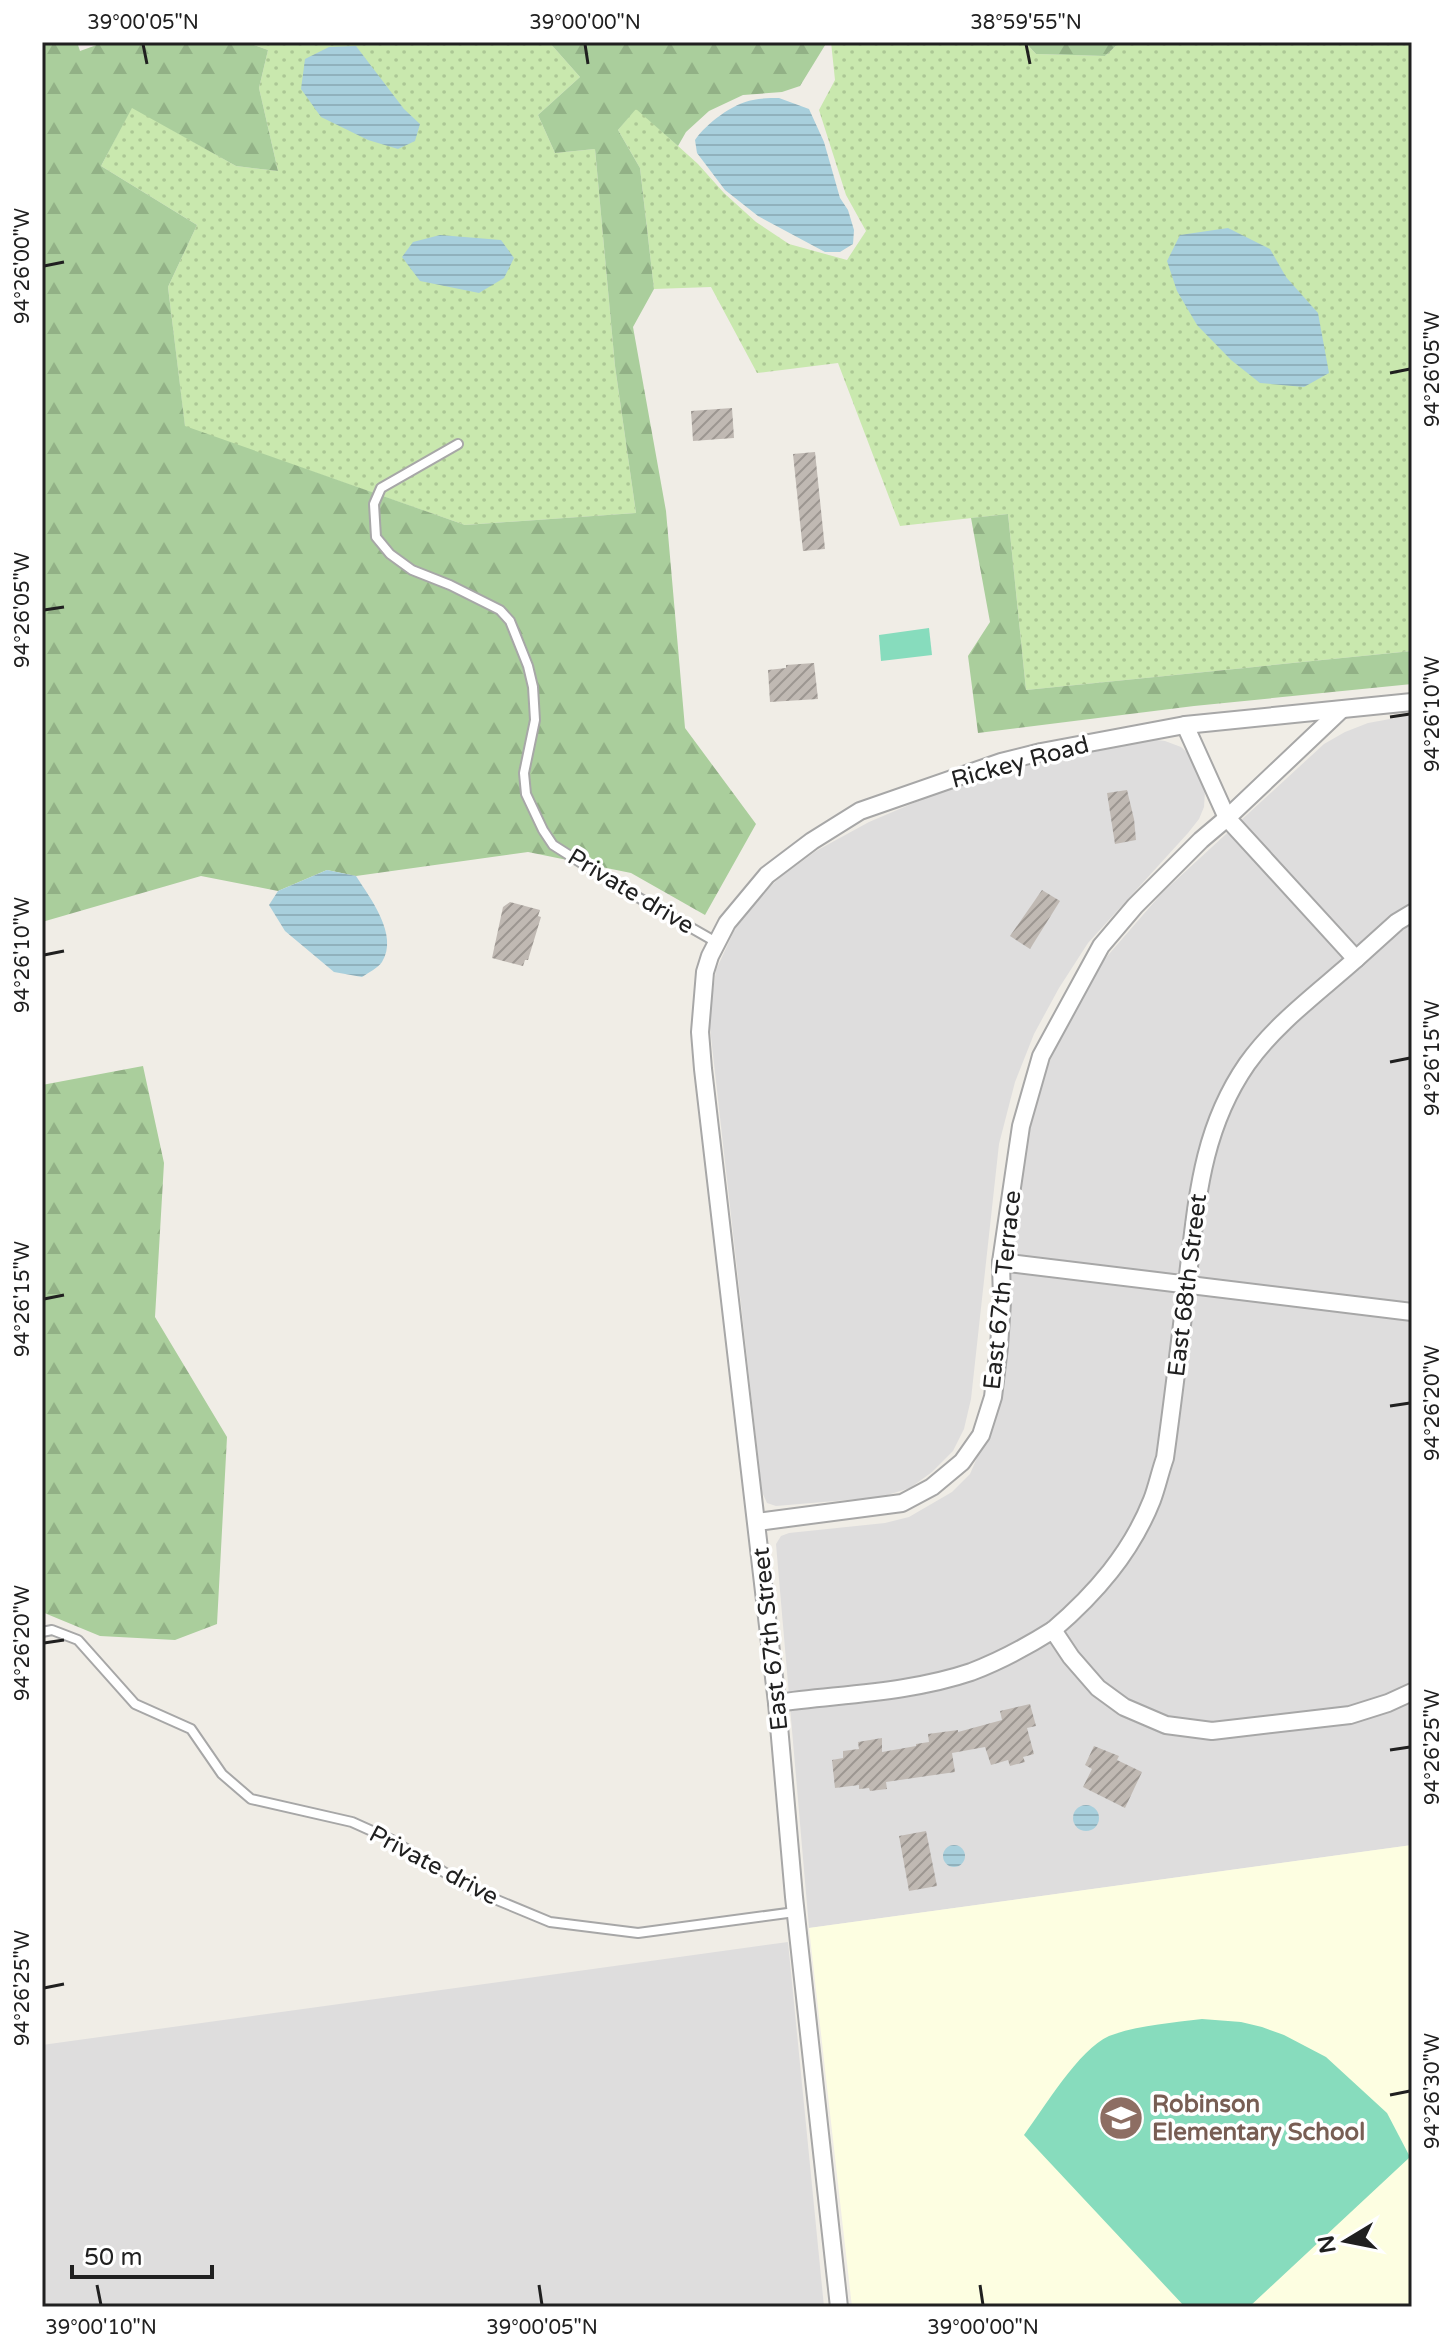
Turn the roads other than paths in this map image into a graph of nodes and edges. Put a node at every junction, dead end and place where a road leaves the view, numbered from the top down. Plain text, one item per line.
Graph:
1 (458, 444) dead end
2 (1412, 702) edge
3 (1341, 710) junction
4 (1185, 725) junction
5 (1227, 818) junction
6 (1412, 913) edge
7 (716, 942) junction
8 (1356, 959) junction
9 (705, 972) joint
10 (1001, 1262) junction
11 (1187, 1286) junction
12 (1412, 1312) edge
13 (757, 1522) junction
14 (1053, 1630) junction
15 (42, 1632) edge
16 (1412, 1692) edge
17 (777, 1703) junction
18 (796, 1912) junction
19 (839, 2307) edge

1 - 7 lane, Private drive
2 - 3 street, Rickey Road
3 - 4 street, Rickey Road
3 - 5 street, East 67th Terrace
4 - 5 street
4 - 7 street, Rickey Road
5 - 8 street
5 - 10 street, East 67th Terrace
6 - 8 street, East 68th Street
7 - 9 street, Rickey Road
8 - 11 street, East 68th Street
9 - 13 street, East 67th Street
10 - 11 street
10 - 13 street, East 67th Terrace
11 - 12 street
11 - 14 street, East 68th Street
13 - 17 street, East 67th Street
14 - 16 street
14 - 17 street, East 68th Street
15 - 18 lane, Private drive
17 - 18 street, East 67th Street
18 - 19 street, East 67th Street

